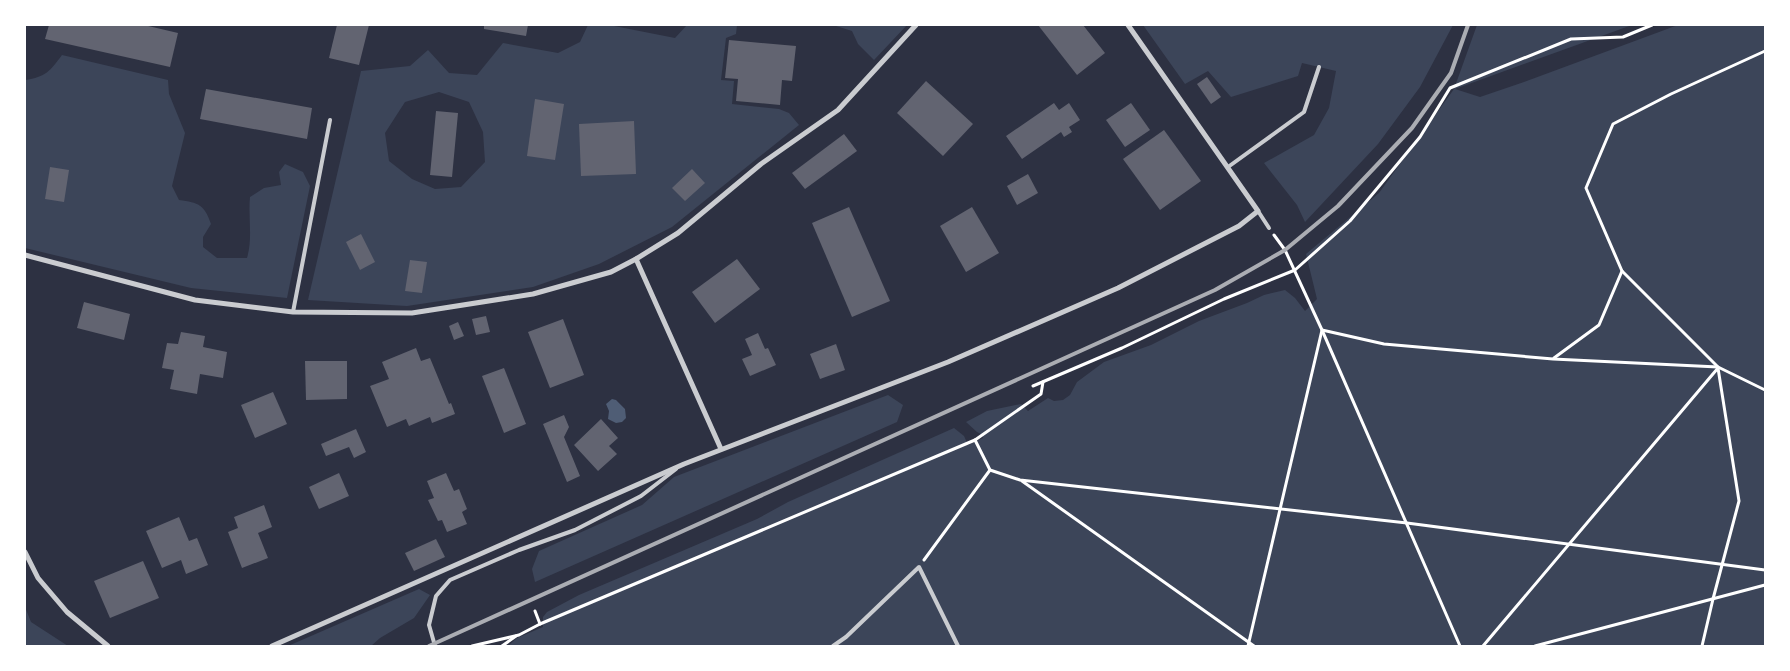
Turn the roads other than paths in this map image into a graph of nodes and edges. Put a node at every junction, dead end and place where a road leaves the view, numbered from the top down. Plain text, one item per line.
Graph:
1 (916, 25) edge
2 (1128, 25) edge
3 (1319, 67) dead end
4 (330, 120) dead end
5 (1228, 167) junction
6 (1258, 211) junction
7 (1269, 228) road end
8 (25, 255) edge
9 (636, 259) junction
10 (293, 312) junction
11 (722, 449) junction
12 (684, 464) junction
13 (25, 552) edge
14 (108, 646) edge
15 (272, 646) edge
16 (435, 646) edge
17 (833, 646) edge
18 (958, 646) edge

1 - 9 street
2 - 5 street
3 - 5 lane
4 - 10 lane
5 - 6 street
6 - 7 lane
6 - 11 street
8 - 10 street
9 - 10 street
9 - 11 street
11 - 12 street
12 - 15 street
12 - 16 lane
13 - 14 street
17 - 18 lane

